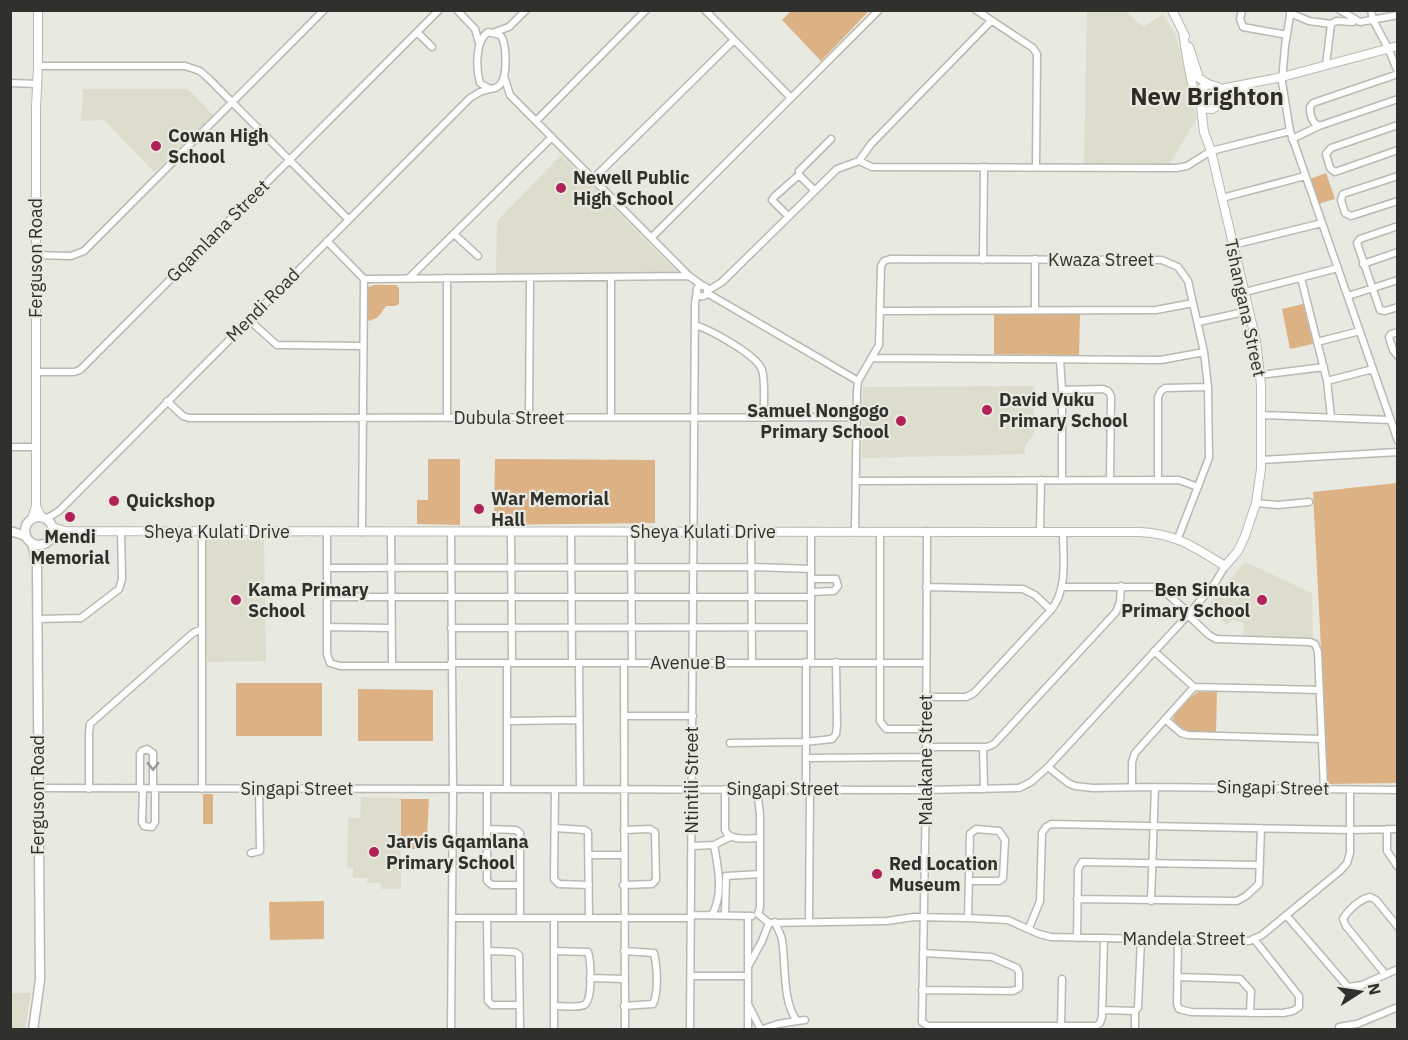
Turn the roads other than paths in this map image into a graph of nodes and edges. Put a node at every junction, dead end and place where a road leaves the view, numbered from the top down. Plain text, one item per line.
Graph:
1 (38, 10) edge
2 (324, 10) edge
3 (439, 10) edge
4 (457, 10) edge
5 (526, 10) edge
6 (646, 10) edge
7 (705, 10) edge
8 (879, 10) edge
9 (976, 10) edge
10 (1172, 10) edge
11 (1242, 10) edge
12 (1340, 10) edge
13 (1371, 10) edge
14 (1291, 12) edge
15 (1398, 15) edge
16 (1354, 19) junction
17 (1373, 20) junction
18 (991, 21) junction
19 (471, 24) junction
20 (1331, 24) junction
21 (509, 27) junction
22 (417, 32) junction
23 (492, 32) junction
24 (1183, 32) junction
25 (1287, 35) junction
26 (504, 40) junction
27 (734, 40) junction
28 (479, 43) junction
29 (1398, 46) edge
30 (432, 47) dead end
31 (1388, 48) junction
32 (1326, 65) junction
33 (38, 66) junction
34 (1398, 72) edge
35 (504, 76) junction
36 (1282, 77) junction
37 (479, 79) junction
38 (10, 83) edge
39 (38, 84) junction
40 (1208, 84) junction
41 (491, 89) junction
42 (1222, 93) junction
43 (510, 95) junction
44 (1197, 97) junction
45 (470, 98) junction
46 (791, 98) junction
47 (1398, 99) edge
48 (232, 102) junction
49 (1202, 106) junction
50 (1212, 110) junction
51 (536, 121) junction
52 (1398, 125) edge
53 (1319, 126) junction
54 (1290, 131) junction
55 (552, 137) junction
56 (831, 139) dead end
57 (1293, 139) junction
58 (1398, 150) edge
59 (1211, 151) junction
60 (290, 159) junction
61 (859, 161) junction
62 (984, 167) junction
63 (1036, 167) junction
64 (799, 175) junction
65 (1305, 176) junction
66 (1398, 176) edge
67 (593, 179) junction
68 (814, 190) junction
69 (1222, 198) junction
70 (1398, 201) edge
71 (788, 216) junction
72 (348, 219) junction
73 (1322, 223) junction
74 (1398, 226) edge
75 (454, 234) junction
76 (652, 237) junction
77 (327, 240) junction
78 (1233, 245) junction
79 (1398, 252) edge
80 (36, 255) junction
81 (478, 256) dead end
82 (983, 260) junction
83 (1035, 260) junction
84 (1363, 264) junction
85 (1338, 268) junction
86 (690, 277) junction
87 (447, 278) junction
88 (611, 278) junction
89 (1301, 278) junction
90 (364, 279) junction
91 (409, 279) junction
92 (530, 279) junction
93 (1398, 280) edge
94 (1372, 288) junction
95 (697, 291) junction
96 (705, 292) junction
97 (1245, 292) junction
98 (1348, 296) junction
99 (1193, 303) junction
100 (1398, 307) edge
101 (1035, 310) junction
102 (881, 311) junction
103 (1249, 311) junction
104 (695, 313) junction
105 (249, 320) junction
106 (1198, 322) junction
107 (695, 325) junction
108 (1360, 331) junction
109 (1398, 332) edge
110 (1317, 342) junction
111 (363, 346) junction
112 (1204, 352) junction
113 (1398, 356) edge
114 (872, 358) junction
115 (1060, 360) junction
116 (1324, 367) junction
117 (1373, 369) junction
118 (36, 372) junction
119 (1260, 375) junction
120 (858, 381) junction
121 (1327, 381) junction
122 (1208, 387) junction
123 (1062, 390) junction
124 (167, 401) junction
125 (1261, 416) junction
126 (529, 417) junction
127 (611, 417) junction
128 (856, 417) junction
129 (1331, 417) junction
130 (363, 418) junction
131 (447, 418) junction
132 (695, 418) junction
133 (764, 418) junction
134 (1390, 420) junction
135 (1398, 441) edge
136 (10, 447) edge
137 (36, 447) junction
138 (1398, 452) edge
139 (1261, 460) junction
140 (856, 480) junction
141 (1041, 480) junction
142 (1062, 480) junction
143 (1110, 480) junction
144 (1158, 480) junction
145 (1198, 487) junction
146 (1309, 502) dead end
147 (1256, 503) junction
148 (36, 506) junction
149 (57, 513) junction
150 (44, 518) junction
151 (29, 523) junction
152 (52, 527) junction
153 (10, 530) edge
154 (65, 531) junction
155 (121, 531) junction
156 (202, 531) junction
157 (631, 531) junction
158 (694, 531) junction
159 (855, 531) junction
160 (880, 531) junction
161 (927, 531) junction
162 (327, 532) junction
163 (362, 532) junction
164 (391, 532) junction
165 (451, 532) junction
166 (511, 532) junction
167 (572, 532) junction
168 (751, 532) junction
169 (811, 532) junction
170 (1040, 532) junction
171 (1063, 532) junction
172 (51, 537) junction
173 (1178, 538) junction
174 (31, 541) junction
175 (43, 544) junction
176 (37, 560) junction
177 (1225, 566) junction
178 (512, 567) junction
179 (572, 567) junction
180 (631, 567) junction
181 (694, 567) junction
182 (751, 567) junction
183 (327, 568) junction
184 (392, 568) junction
185 (451, 568) junction
186 (811, 569) junction
187 (811, 579) junction
188 (1121, 586) junction
189 (926, 587) junction
190 (1062, 587) junction
191 (811, 594) junction
192 (327, 597) junction
193 (392, 597) junction
194 (572, 597) junction
195 (631, 597) junction
196 (694, 597) junction
197 (751, 597) junction
198 (451, 598) junction
199 (512, 598) junction
200 (1051, 610) junction
201 (1189, 614) junction
202 (38, 619) junction
203 (327, 627) junction
204 (632, 627) junction
205 (752, 627) junction
206 (811, 627) junction
207 (392, 628) junction
208 (451, 628) junction
209 (512, 628) junction
210 (572, 628) junction
211 (694, 628) junction
212 (202, 629) junction
213 (1154, 651) junction
214 (752, 662) junction
215 (808, 662) junction
216 (836, 662) junction
217 (509, 663) junction
218 (575, 663) junction
219 (624, 663) junction
220 (632, 663) junction
221 (693, 663) junction
222 (880, 663) junction
223 (926, 663) junction
224 (451, 665) junction
225 (392, 666) junction
226 (1194, 687) junction
227 (1319, 690) junction
228 (926, 697) junction
229 (624, 716) junction
230 (693, 716) junction
231 (1165, 719) junction
232 (579, 720) junction
233 (508, 722) junction
234 (926, 729) junction
235 (1322, 739) junction
236 (806, 742) junction
237 (730, 743) dead end
238 (926, 747) junction
239 (983, 747) junction
240 (926, 757) junction
241 (806, 758) junction
242 (1048, 766) junction
243 (1132, 787) junction
244 (1155, 787) junction
245 (38, 788) junction
246 (89, 789) junction
247 (142, 789) junction
248 (154, 789) junction
249 (202, 789) junction
250 (259, 789) junction
251 (453, 789) junction
252 (487, 789) junction
253 (507, 789) junction
254 (555, 789) junction
255 (580, 789) junction
256 (625, 789) junction
257 (692, 789) junction
258 (725, 789) junction
259 (757, 789) junction
260 (808, 789) junction
261 (984, 789) junction
262 (1324, 789) junction
263 (926, 790) junction
264 (1350, 790) junction
265 (1398, 790) edge
266 (1154, 826) junction
267 (555, 828) junction
268 (1261, 828) junction
269 (487, 829) junction
270 (1387, 829) junction
271 (1398, 829) edge
272 (624, 830) junction
273 (1350, 830) junction
274 (730, 837) junction
275 (759, 838) junction
276 (714, 845) junction
277 (692, 846) junction
278 (251, 853) dead end
279 (590, 855) junction
280 (624, 855) junction
281 (1153, 862) junction
282 (1260, 865) junction
283 (1398, 867) edge
284 (760, 874) junction
285 (969, 881) junction
286 (519, 885) junction
287 (589, 885) junction
288 (624, 885) junction
289 (1077, 899) junction
290 (1151, 901) junction
291 (717, 903) junction
292 (725, 911) junction
293 (758, 914) junction
294 (712, 915) junction
295 (1286, 915) junction
296 (748, 916) junction
297 (692, 917) junction
298 (924, 917) junction
299 (452, 918) junction
300 (487, 918) junction
301 (520, 918) junction
302 (554, 918) junction
303 (589, 918) junction
304 (623, 918) junction
305 (968, 918) junction
306 (809, 921) junction
307 (772, 922) junction
308 (1398, 927) edge
309 (1029, 928) junction
310 (1077, 938) junction
311 (1104, 938) junction
312 (1141, 939) junction
313 (1254, 939) junction
314 (1178, 940) junction
315 (488, 951) junction
316 (555, 951) junction
317 (624, 951) junction
318 (923, 953) junction
319 (748, 966) junction
320 (1398, 969) edge
321 (1385, 974) junction
322 (692, 976) junction
323 (748, 976) junction
324 (1178, 977) junction
325 (590, 978) junction
326 (624, 979) junction
327 (1062, 979) dead end
328 (922, 990) junction
329 (748, 1004) junction
330 (519, 1005) junction
331 (555, 1006) junction
332 (624, 1006) junction
333 (1398, 1007) edge
334 (1102, 1010) junction
335 (1135, 1011) junction
336 (1250, 1013) junction
337 (805, 1020) dead end
338 (797, 1021) junction
339 (748, 1026) edge
340 (1061, 1026) junction
341 (1339, 1027) dead end
342 (33, 1029) edge
343 (451, 1029) edge
344 (519, 1029) edge
345 (554, 1029) edge
346 (625, 1029) edge
347 (690, 1029) edge
348 (763, 1029) edge
349 (1135, 1029) edge

1 - 33 street, Ferguson Road
2 - 48 street
3 - 22 street, Gqamlana Street
4 - 19 street
5 - 21 street
6 - 51 street
7 - 27 street
8 - 46 street
9 - 18 street
10 - 24 street
11 - 25 street
12 - 16 street
13 - 17 street
14 - 20 street
14 - 25 street
15 - 17 street
16 - 17 street
16 - 20 street
17 - 31 street
18 - 61 street
18 - 63 street
19 - 23 street
19 - 28 street
20 - 32 street
21 - 23 street
21 - 26 street
22 - 30 street
22 - 60 street, Gqamlana Street
23 - 26 street
23 - 28 street
24 - 40 street
24 - 44 street
25 - 36 street
26 - 35 street
27 - 46 street
27 - 67 street
28 - 37 street
29 - 31 street
31 - 32 street
31 - 34 street
32 - 36 street
33 - 39 street, Ferguson Road
33 - 48 street
34 - 53 street
35 - 41 street
35 - 43 street
36 - 42 street
36 - 54 street
37 - 41 street
37 - 45 street, Mendi Road
38 - 39 street
39 - 80 street, Ferguson Road
40 - 42 street
40 - 44 street
41 - 43 street
41 - 45 street, Mendi Road
42 - 50 street
43 - 51 street
44 - 49 street
45 - 72 street, Mendi Road
46 - 76 street
47 - 53 street
48 - 60 street
48 - 80 street
49 - 50 street
49 - 59 street, Tshangana Street
50 - 59 street, Tshangana Street
51 - 55 street
52 - 58 street
53 - 57 street
54 - 57 street
54 - 59 street
55 - 67 street
55 - 75 street
56 - 64 street
57 - 65 street
59 - 63 street
59 - 69 street, Tshangana Street
60 - 72 street
60 - 118 street, Gqamlana Street
61 - 62 street
61 - 68 street
62 - 63 street
62 - 82 street
64 - 68 street
64 - 71 street
65 - 69 street
65 - 73 street
66 - 70 street
67 - 76 street
68 - 71 street
69 - 78 street, Tshangana Street
71 - 96 street
72 - 77 street, Mendi Road
73 - 78 street
73 - 85 street
74 - 84 street
75 - 81 street
75 - 91 street
76 - 86 street
77 - 90 street
77 - 105 street, Mendi Road
78 - 97 street, Tshangana Street
79 - 84 street
80 - 118 street, Ferguson Road
82 - 83 street, Kwaza Street
82 - 102 street, Kwaza Street
83 - 99 street, Kwaza Street
83 - 101 street
84 - 94 street
85 - 89 street
85 - 98 street
86 - 88 street
86 - 95 street
86 - 96 street
87 - 91 street
87 - 92 street
87 - 131 street
88 - 92 street
88 - 127 street
89 - 97 street
89 - 110 street
90 - 91 street
90 - 111 street
92 - 126 street
93 - 94 street
94 - 98 street
94 - 100 street
95 - 96 street
95 - 104 street, Ntintili Street
96 - 104 street
96 - 120 street
97 - 103 street, Tshangana Street
98 - 108 street
99 - 101 street
99 - 106 street, Kwaza Street
101 - 102 street
102 - 114 street
103 - 106 street
103 - 119 street, Tshangana Street
104 - 107 street, Ntintili Street
105 - 111 street
105 - 124 street, Mendi Road
106 - 112 street, Kwaza Street
107 - 132 street, Ntintili Street
107 - 133 street
108 - 110 street
108 - 117 street
109 - 113 street
110 - 116 street
111 - 130 street
112 - 115 street
112 - 122 street, Kwaza Street
114 - 115 street
114 - 120 street
115 - 123 street
116 - 119 street
116 - 121 street
117 - 121 street
117 - 134 street
118 - 137 street, Ferguson Road
119 - 125 street, Tshangana Street
120 - 128 street
121 - 129 street
122 - 144 street
122 - 145 street, Kwaza Street
123 - 142 street
123 - 143 street
124 - 130 street, Dubula Street
124 - 149 street, Mendi Road
125 - 129 street
125 - 139 street, Tshangana Street
126 - 127 street, Dubula Street
126 - 131 street, Dubula Street
127 - 132 street, Dubula Street
128 - 133 street, Dubula Street
128 - 140 street
129 - 134 street
130 - 131 street, Dubula Street
130 - 163 street
132 - 133 street, Dubula Street
132 - 158 street, Ntintili Street
134 - 135 street
136 - 137 street
137 - 148 street, Ferguson Road
138 - 139 street
139 - 147 street, Tshangana Street
140 - 141 street
140 - 159 street
141 - 142 street
141 - 170 street
142 - 143 street
143 - 144 street
144 - 145 street
145 - 173 street, Kwaza Street
146 - 147 street
147 - 177 street, Tshangana Street
148 - 150 street, Ferguson Road
148 - 151 street, Ferguson Road
149 - 150 street, Mendi Road
149 - 152 street, Mendi Road
150 - 151 main road
150 - 152 main road
151 - 153 main road
151 - 174 main road
152 - 154 street, Sheya Kulati Drive
152 - 172 main road
153 - 174 main road
154 - 155 street, Sheya Kulati Drive
154 - 172 street, Sheya Kulati Drive
155 - 156 street, Sheya Kulati Drive
155 - 202 street
156 - 162 street, Sheya Kulati Drive
156 - 212 street
157 - 158 street, Sheya Kulati Drive
157 - 167 street, Sheya Kulati Drive
157 - 180 street
158 - 168 street, Sheya Kulati Drive
158 - 181 street, Ntintili Street
159 - 160 street, Sheya Kulati Drive
159 - 169 street, Sheya Kulati Drive
160 - 161 street, Sheya Kulati Drive
160 - 222 street
161 - 170 street, Sheya Kulati Drive
161 - 189 street, Malakane Street
162 - 163 street, Sheya Kulati Drive
162 - 183 street
163 - 164 street, Sheya Kulati Drive
164 - 165 street, Sheya Kulati Drive
164 - 184 street
165 - 166 street, Sheya Kulati Drive
165 - 185 street
166 - 167 street, Sheya Kulati Drive
166 - 178 street
167 - 179 street
168 - 169 street, Sheya Kulati Drive
168 - 182 street
169 - 186 street
170 - 171 street, Sheya Kulati Drive
171 - 173 street, Sheya Kulati Drive
171 - 190 street
172 - 175 main road
173 - 177 street, Sheya Kulati Drive
174 - 175 main road
174 - 176 main road, Ferguson Road
175 - 176 main road, Ferguson Road
176 - 202 main road, Ferguson Road
177 - 201 street
178 - 179 street
178 - 185 street
178 - 199 street
179 - 180 street
179 - 194 street
180 - 181 street
180 - 195 street
181 - 182 street
181 - 196 street, Ntintili Street
182 - 186 street
182 - 197 street
183 - 184 street
183 - 192 street
184 - 185 street
184 - 193 street
185 - 198 street
186 - 187 street
187 - 191 street
187 - 191 street
188 - 190 street
188 - 201 street
188 - 239 street
189 - 200 street
189 - 223 street, Malakane Street
190 - 200 street
191 - 197 street
191 - 206 street
192 - 193 street
192 - 203 street
193 - 198 street
193 - 207 street
194 - 195 street
194 - 199 street
194 - 210 street
195 - 196 street
195 - 204 street
196 - 197 street
196 - 211 street, Ntintili Street
197 - 205 street
198 - 199 street
198 - 208 street
199 - 209 street
200 - 228 street
201 - 213 street
201 - 227 street
202 - 245 main road, Ferguson Road
203 - 207 street
203 - 225 street, Avenue B
204 - 210 street
204 - 211 street
204 - 220 street
205 - 206 street
205 - 211 street
205 - 214 street
206 - 215 street
207 - 225 street
208 - 209 street
208 - 224 street
209 - 210 street
209 - 217 street
210 - 218 street
211 - 221 street, Ntintili Street
212 - 246 street
212 - 249 street
213 - 226 street
213 - 242 street
214 - 215 street, Avenue B
214 - 221 street, Avenue B
215 - 216 street, Avenue B
215 - 236 street
216 - 222 street, Avenue B
216 - 236 street
217 - 218 street, Avenue B
217 - 224 street, Avenue B
217 - 233 street
218 - 219 street, Avenue B
218 - 232 street
219 - 220 street, Avenue B
219 - 229 street
220 - 221 street, Avenue B
221 - 230 street, Ntintili Street
222 - 223 street, Avenue B
222 - 234 street
223 - 228 street, Malakane Street
224 - 225 street, Avenue B
224 - 251 street
226 - 227 street
226 - 231 street
227 - 235 street
228 - 234 street, Malakane Street
229 - 230 street
229 - 256 street
230 - 257 street, Ntintili Street
231 - 235 street
231 - 243 street
232 - 233 street
232 - 255 street
233 - 253 street
234 - 238 street, Malakane Street
235 - 262 street
236 - 237 street
236 - 241 street
238 - 239 street
238 - 240 street, Malakane Street
239 - 261 street
240 - 241 street
240 - 263 street, Malakane Street
241 - 260 street
242 - 243 street, Singapi Street
242 - 261 street, Singapi Street
243 - 244 street, Singapi Street
244 - 262 street, Singapi Street
244 - 266 street
245 - 246 street, Singapi Street
245 - 342 main road, Ferguson Road
246 - 247 street, Singapi Street
247 - 248 street, Singapi Street
247 - 248 street
247 -> 248 street
248 - 249 street, Singapi Street
249 - 250 street, Singapi Street
250 - 251 street, Singapi Street
250 - 278 street
251 - 252 street, Singapi Street
251 - 299 street
252 - 253 street, Singapi Street
252 - 269 street
253 - 254 street, Singapi Street
254 - 255 street, Singapi Street
254 - 267 street
255 - 256 street, Singapi Street
256 - 257 street, Singapi Street
256 - 272 street
257 - 258 street, Singapi Street
257 - 277 street, Ntintili Street
258 - 259 street, Singapi Street
258 - 274 street
259 - 260 street, Singapi Street
259 - 275 street
260 - 263 street, Singapi Street
260 - 306 street
261 - 263 street, Singapi Street
262 - 264 street, Singapi Street
263 - 298 street, Malakane Street
264 - 265 street, Singapi Street
264 - 273 street, Mandela Street
266 - 268 street
266 - 281 street
266 - 309 street
267 - 279 street
267 - 287 street
268 - 273 street
268 - 282 street
269 - 286 street
269 - 286 street
270 - 271 street
270 - 273 street
270 - 283 street
272 - 280 street
272 - 288 street
273 - 295 street, Mandela Street
274 - 275 street
274 - 276 street
275 - 284 street
276 - 277 street
276 - 291 street
277 - 297 street, Ntintili Street
279 - 280 street
279 - 287 street
280 - 288 street
281 - 282 street
281 - 289 street
281 - 290 street
282 - 290 street
284 - 292 street
284 - 293 street
285 - 285 street
285 - 305 street
286 - 301 street
287 - 303 street
288 - 304 street
289 - 290 street
289 - 310 street
291 - 292 street
291 - 294 street
292 - 294 street
292 - 296 street
293 - 296 street
293 - 307 street
294 - 297 street
295 - 313 street, Mandela Street
295 - 321 street
296 - 319 street
297 - 304 street
297 - 322 street, Ntintili Street
298 - 305 street, Mandela Street
298 - 306 street, Mandela Street
298 - 318 street, Malakane Street
299 - 300 street
299 - 343 street
300 - 301 street
300 - 315 street
301 - 302 street
302 - 303 street
302 - 316 street
303 - 304 street
304 - 317 street
305 - 309 street, Mandela Street
306 - 307 street, Mandela Street
307 - 319 street
307 - 338 street
308 - 321 street
309 - 310 street, Mandela Street
310 - 311 street, Mandela Street
311 - 312 street, Mandela Street
311 - 334 street
312 - 314 street, Mandela Street
312 - 335 street
313 - 314 street, Mandela Street
313 - 336 street
314 - 324 street
315 - 330 street
315 - 330 street
316 - 325 street
316 - 331 street
317 - 326 street
317 - 332 street
318 - 328 street, Malakane Street
318 - 328 street
319 - 323 street
320 - 321 street
322 - 323 street
322 - 347 street, Ntintili Street
323 - 329 street
324 - 336 street
324 - 336 street
325 - 326 street
325 - 331 street
326 - 332 street
327 - 340 street
328 - 340 street, Malakane Street
329 - 339 street
329 - 348 street
330 - 344 street
331 - 345 street
332 - 346 street
333 - 341 street
334 - 335 street
334 - 340 street
335 - 349 street
337 - 338 street
338 - 348 street
339 - 348 street

